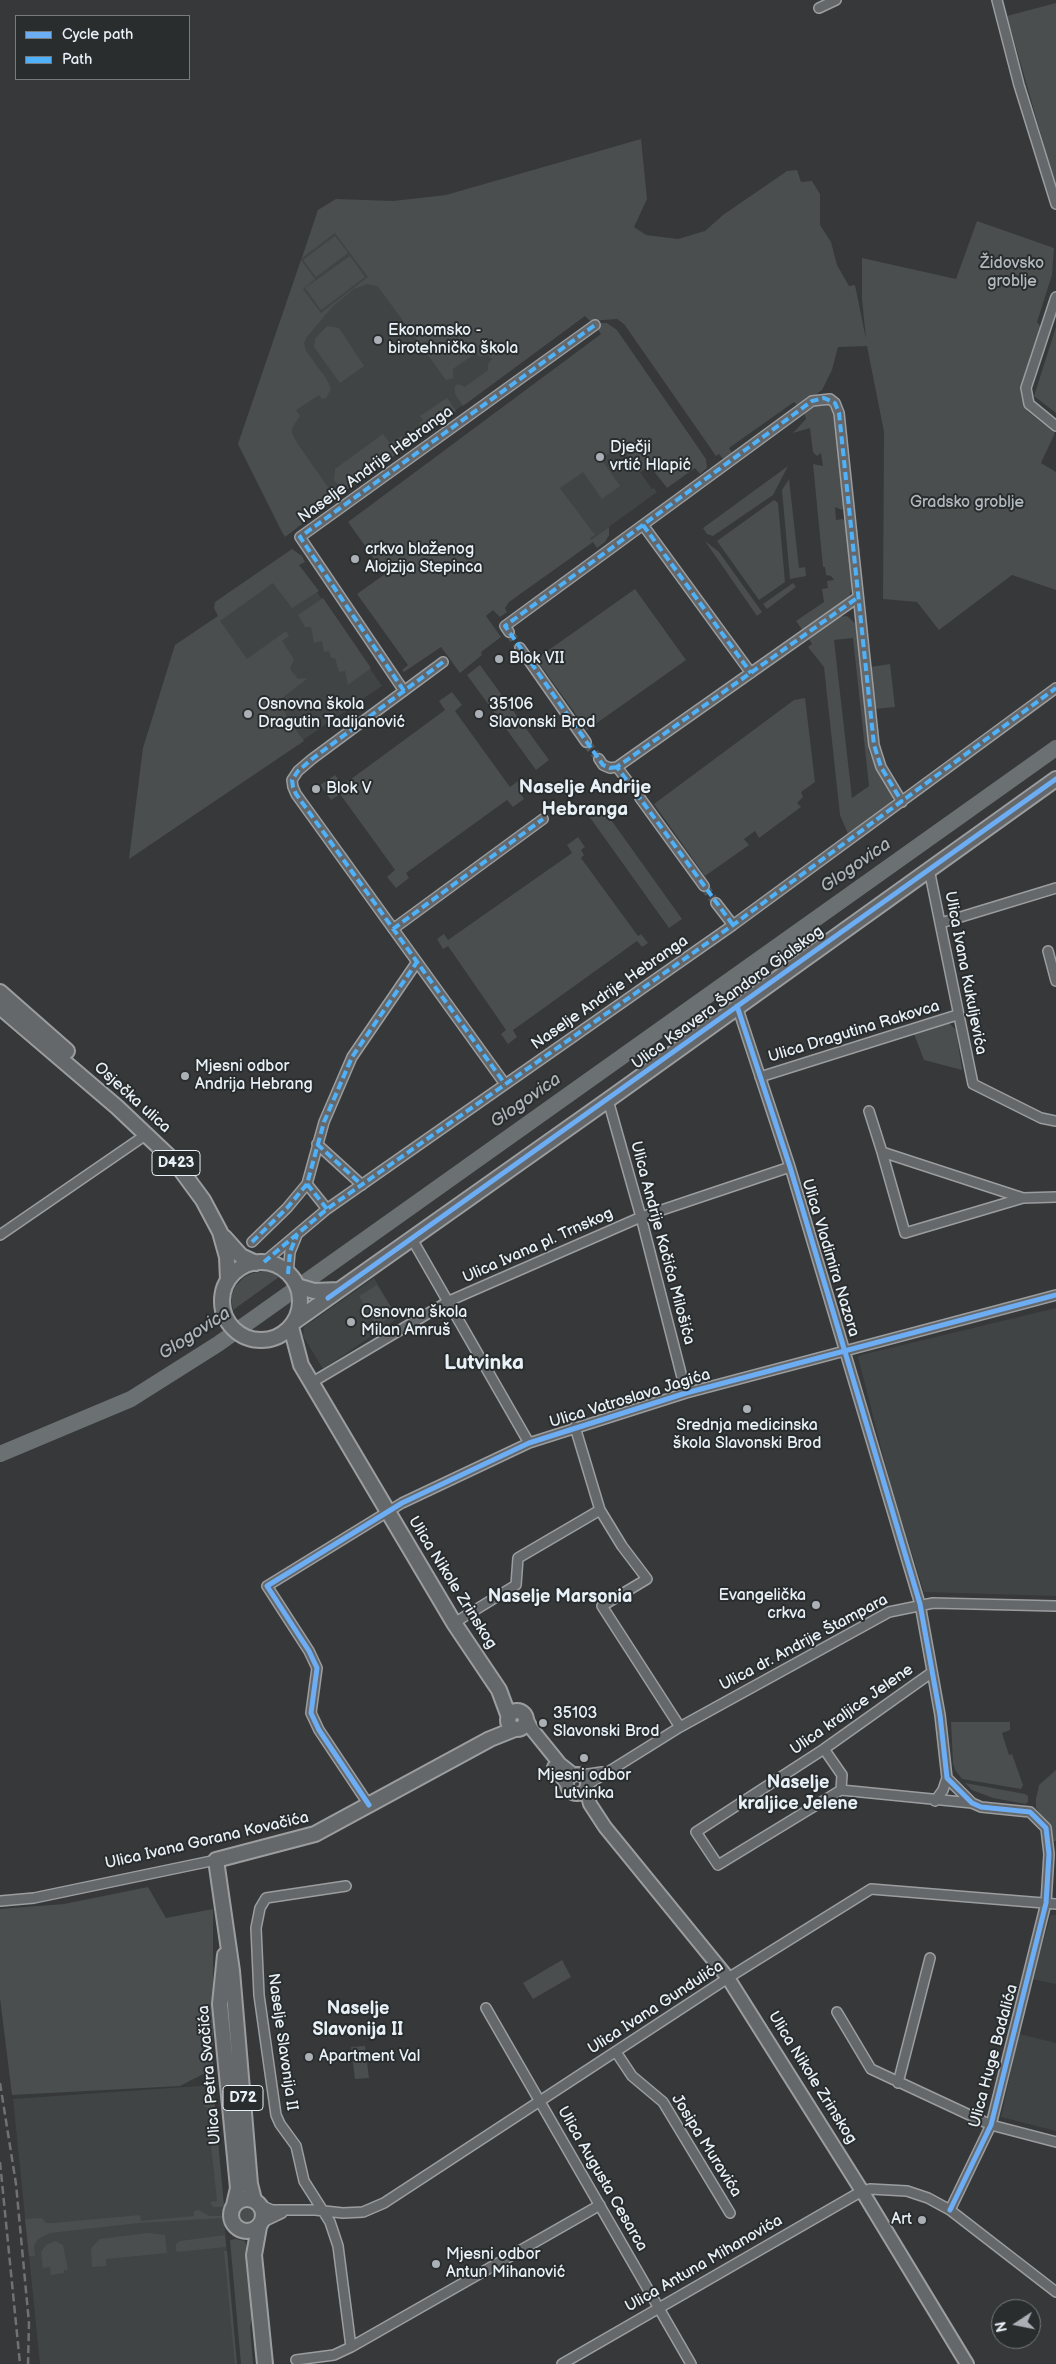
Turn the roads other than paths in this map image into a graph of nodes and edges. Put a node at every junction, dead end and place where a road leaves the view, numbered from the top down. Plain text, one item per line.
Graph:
1 (836, 0) edge
2 (997, 0) edge
3 (819, 8) dead end
4 (1056, 204) edge
5 (1056, 297) edge
6 (596, 325) dead end
7 (1056, 426) edge
8 (643, 525) junction
9 (857, 598) junction
10 (509, 632) dead end
11 (520, 648) tunnel mouth
12 (443, 662) dead end
13 (751, 673) junction
14 (1056, 688) edge
15 (404, 691) junction
16 (586, 742) tunnel mouth
17 (598, 759) tunnel mouth
18 (617, 767) junction
19 (1056, 779) edge
20 (629, 783) tunnel mouth
21 (640, 798) tunnel mouth
22 (902, 802) junction
23 (543, 819) dead end
24 (929, 869) junction
25 (704, 886) tunnel mouth
26 (1056, 888) edge
27 (716, 903) tunnel mouth
28 (941, 923) junction
29 (733, 925) junction
30 (393, 929) junction
31 (1048, 950) dead end
32 (418, 962) junction
33 (1056, 981) edge
34 (0, 992) edge
35 (737, 1006) junction
36 (0, 1007) edge
37 (957, 1015) junction
38 (0, 1016) edge
39 (760, 1077) junction
40 (505, 1084) junction
41 (608, 1100) junction
42 (117, 1107) junction
43 (869, 1111) dead end
44 (1056, 1121) edge
45 (148, 1134) junction
46 (318, 1144) junction
47 (882, 1152) junction
48 (790, 1166) junction
49 (307, 1184) junction
50 (362, 1185) junction
51 (1023, 1198) junction
52 (1056, 1198) edge
53 (327, 1210) junction
54 (641, 1217) junction
55 (220, 1232) junction
56 (297, 1234) junction
57 (0, 1236) edge
58 (412, 1239) junction
59 (252, 1242) dead end
60 (260, 1262) junction
61 (292, 1279) junction
62 (228, 1280) junction
63 (342, 1289) junction
64 (1056, 1295) edge
65 (449, 1301) junction
66 (292, 1325) junction
67 (269, 1340) junction
68 (845, 1350) junction
69 (301, 1365) junction
70 (311, 1383) junction
71 (686, 1393) junction
72 (575, 1427) junction
73 (529, 1443) junction
74 (600, 1510) junction
75 (387, 1512) junction
76 (920, 1604) junction
77 (1056, 1606) edge
78 (454, 1623) junction
79 (931, 1673) junction
80 (516, 1720) junction
81 (680, 1727) junction
82 (824, 1749) junction
83 (947, 1778) junction
84 (578, 1784) junction
85 (841, 1790) junction
86 (935, 1800) junction
87 (972, 1803) junction
88 (369, 1805) junction
89 (216, 1860) junction
90 (346, 1886) dead end
91 (0, 1901) edge
92 (1046, 1903) junction
93 (1056, 1904) edge
94 (226, 1941) junction
95 (930, 1958) dead end
96 (728, 1978) junction
97 (486, 2008) dead end
98 (837, 2012) dead end
99 (616, 2052) junction
100 (898, 2083) junction
101 (540, 2101) junction
102 (991, 2125) junction
103 (1056, 2142) edge
104 (862, 2191) junction
105 (257, 2203) junction
106 (234, 2205) junction
107 (600, 2205) junction
108 (290, 2210) junction
109 (950, 2210) junction
110 (323, 2211) junction
111 (730, 2213) dead end
112 (260, 2225) junction
113 (241, 2230) junction
114 (254, 2255) junction
115 (1056, 2292) edge
116 (659, 2308) junction
117 (350, 2347) junction
118 (296, 2360) dead end
119 (265, 2364) edge
120 (562, 2364) edge
121 (691, 2364) edge
122 (967, 2364) edge

1 - 3 street
2 - 4 street
5 - 7 street
6 - 15 street, Naselje Andrije Hebranga
8 - 9 street
8 - 10 street
8 - 13 street
9 - 13 street
9 - 22 street
11 - 16 street
12 - 15 street
13 - 18 street
14 - 22 street, Naselje Andrije Hebranga
15 - 30 street
17 - 18 street
18 - 20 street
19 - 24 main road, Ulica Ksavera Šandora Gjalskog
21 - 25 street
22 - 29 street, Naselje Andrije Hebranga
23 - 30 street
24 - 28 street, Ulica Ivana Kukuljevića
24 - 35 main road, Ulica Ksavera Šandora Gjalskog
26 - 28 street
27 - 29 street
28 - 37 street, Ulica Ivana Kukuljevića
29 - 40 street, Naselje Andrije Hebranga
30 - 32 street
31 - 33 street
32 - 40 street
32 - 46 street
34 - 42 main road
35 - 39 street, Ulica Vladimira Nazora
35 - 41 main road, Ulica Ksavera Šandora Gjalskog
36 - 42 main road, Osječka ulica / D423
37 - 39 street, Ulica Dragutina Rakovca
37 - 44 street, Ulica Ivana Kukuljevića
38 - 42 main road
39 - 48 street, Ulica Vladimira Nazora
40 - 50 street, Naselje Andrije Hebranga
41 - 54 street, Ulica Andrije Kačića Milošića
41 - 58 main road, Ulica Ksavera Šandora Gjalskog
42 - 45 main road, Osječka ulica / D423
43 - 47 street
45 - 55 main road, Osječka ulica / D423
45 - 57 street
46 - 49 street
46 - 50 street
47 - 51 street
47 - 51 street
48 - 54 street, Ulica Ivana pl. Trnskog
48 - 68 street, Ulica Vladimira Nazora
49 - 53 street
49 - 59 street
50 - 53 street, Naselje Andrije Hebranga
51 - 52 street
53 - 56 street, Naselje Andrije Hebranga
54 - 65 street, Ulica Ivana pl. Trnskog
54 - 71 street, Ulica Andrije Kačića Milošića
55 - 60 main road, Osječka ulica / D423
55 - 62 main road, Osječka ulica / D423
56 - 60 street, Naselje Andrije Hebranga
56 - 61 street
58 - 63 main road, Ulica Ksavera Šandora Gjalskog
58 - 65 street
60 - 61 main road, D423
60 - 62 main road
61 - 63 main road, D423
61 - 66 main road
62 - 67 main road, D423
63 - 66 main road, Ulica Ksavera Šandora Gjalskog
64 - 68 street, Ulica Vatroslava Jagića
65 - 70 street, Ulica Ivana pl. Trnskog
65 - 73 street
66 - 67 main road
66 - 69 main road, Ulica Nikole Zrinskog
67 - 69 main road, Ulica Nikole Zrinskog
68 - 71 street, Ulica Vatroslava Jagića
68 - 76 street, Ulica Vladimira Nazora
69 - 70 main road, Ulica Nikole Zrinskog
70 - 75 main road, Ulica Nikole Zrinskog
71 - 72 street, Ulica Vatroslava Jagića
72 - 73 street, Ulica Vatroslava Jagića
72 - 74 street
73 - 75 street, Ulica Vatroslava Jagića
74 - 78 street
74 - 81 street
75 - 78 main road, Ulica Nikole Zrinskog
75 - 88 street, Ulica Vatroslava Jagića
76 - 77 street, Ulica dr. Andrije Štampara
76 - 79 street, Ulica kraljice Jelene
76 - 81 street, Ulica dr. Andrije Štampara
78 - 80 main road, Ulica Nikole Zrinskog
79 - 82 street, Ulica kraljice Jelene
79 - 83 street, Ulica kraljice Jelene
80 - 84 main road, Ulica Nikole Zrinskog
80 - 88 main road, Ulica Ivana Gorana Kovačića
81 - 84 street, Ulica dr. Andrije Štampara
82 - 85 street
82 - 85 street, Ulica kraljice Jelene
83 - 86 street
83 - 87 street
84 - 96 main road, Ulica Nikole Zrinskog
85 - 86 street
86 - 87 street
87 - 92 street
88 - 89 main road, Ulica Ivana Gorana Kovačića
89 - 91 street, Ulica Ivana Gorana Kovačića
89 - 94 main road, Ulica Petra Svačića / D72
90 - 110 street, Naselje Slavonija II
92 - 93 street, Ulica Ivana Gundulića
92 - 96 street, Ulica Ivana Gundulića
92 - 102 street, Ulica Huge Badalića
94 - 105 main road, Ulica Petra Svačića / D72
94 - 106 main road, Ulica Petra Svačića / D72
95 - 100 street
96 - 99 street, Ulica Ivana Gundulića
96 - 104 main road, Ulica Nikole Zrinskog
97 - 101 street, Ulica Augusta Cesarca
98 - 100 street
99 - 101 street, Ulica Ivana Gundulića
99 - 111 street, Josipa Muravića
100 - 102 street
101 - 107 street, Ulica Augusta Cesarca
101 - 110 street, Ulica Ivana Gundulića
102 - 103 street
102 - 109 street, Ulica Huge Badalića
104 - 109 street
104 - 116 street, Ulica Antuna Mihanovića
104 - 122 main road, Ulica Nikole Zrinskog
105 - 106 main road
105 - 108 street, Ulica Ivana Gundulića
105 - 112 main road, D72
106 - 113 main road, D72
107 - 116 street, Ulica Augusta Cesarca
107 - 117 street
108 - 110 street, Ulica Ivana Gundulića
108 - 112 street
109 - 115 street
110 - 117 street, Naselje Slavonija II
112 - 113 main road
112 - 114 main road, D72
113 - 114 main road, D72
114 - 119 main road, D72
116 - 120 street, Ulica Antuna Mihanovića
116 - 121 street, Ulica Augusta Cesarca
117 - 118 street

